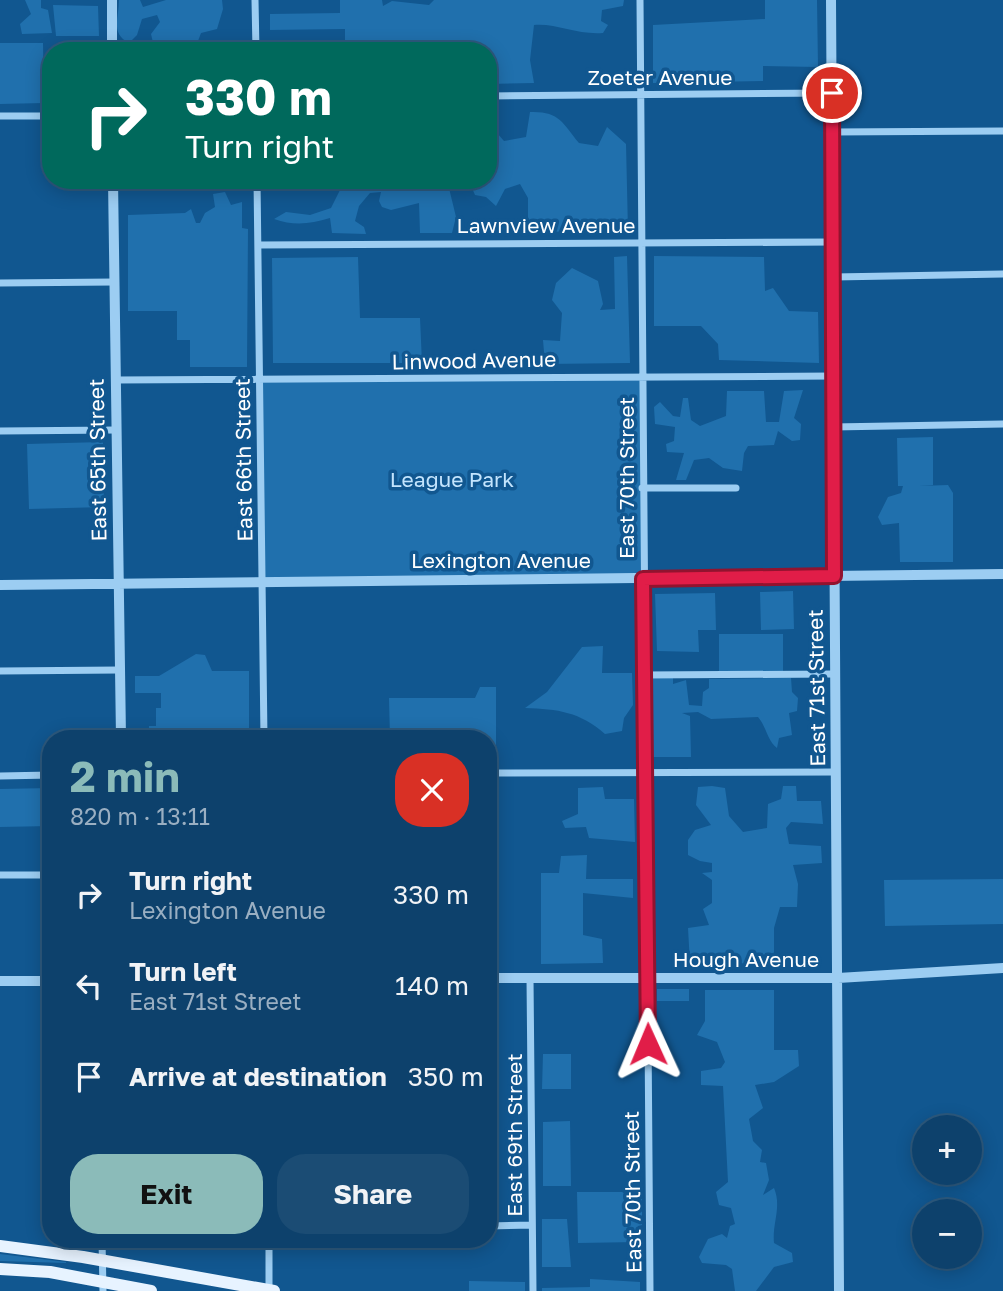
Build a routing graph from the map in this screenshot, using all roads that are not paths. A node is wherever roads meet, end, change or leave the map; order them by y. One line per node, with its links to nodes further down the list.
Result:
1 (112, 0): 5 (street)
2 (255, 0): 6 (street)
3 (640, 0): 8 (street, East 70th Street)
4 (831, 0): 7 (street, East 71st Street)
5 (112, 42)
6 (256, 42)
7 (832, 93): 8 (street, Zoeter Avenue); 13 (street, East 71st Street)
8 (639, 95): 9 (street, Zoeter Avenue); 16 (street, East 70th Street)
9 (497, 96)
10 (0, 116): 11 (street)
11 (42, 116)
12 (1003, 131): 13 (street)
13 (832, 132): 17 (street, East 71st Street)
14 (113, 189): 21 (street, East 65th Street)
15 (257, 189): 18 (street, East 66th Street)
16 (643, 242): 17 (street, Lawnview Avenue); 18 (street, Lawnview Avenue); 23 (street, East 70th Street)
17 (834, 242): 20 (street, East 71st Street)
18 (258, 244): 25 (street, East 66th Street)
19 (1003, 274): 20 (street)
20 (834, 276): 24 (street, East 71st Street)
21 (114, 282): 22 (street); 26 (street, East 65th Street)
22 (0, 283)
23 (643, 376): 24 (street, Linwood Avenue); 25 (street, Linwood Avenue); 31 (street, East 70th Street)
24 (833, 376): 28 (street, East 71st Street)
25 (260, 379): 26 (street, Linwood Avenue); 36 (street, East 66th Street)
26 (116, 380): 29 (street, East 65th Street)
27 (1003, 424): 28 (street)
28 (833, 427): 34 (street, East 71st Street)
29 (116, 430): 30 (street); 37 (street, East 65th Street)
30 (0, 431)
31 (642, 488): 32 (street); 35 (street, East 70th Street)
32 (736, 488)
33 (1003, 574): 34 (street, Lexington Avenue)
34 (834, 576): 35 (street, Lexington Avenue); 42 (street, East 71st Street)
35 (643, 579): 36 (street, Lexington Avenue); 41 (street, East 70th Street)
36 (262, 582): 37 (street, Lexington Avenue); 44 (street, East 66th Street)
37 (118, 583): 38 (street, Lexington Avenue); 39 (street, East 65th Street)
38 (0, 585)
39 (119, 670): 40 (street); 43 (street, East 65th Street)
40 (0, 671)
41 (644, 674): 42 (street); 45 (street, East 70th Street)
42 (835, 674): 46 (street, East 71st Street)
43 (121, 730)
44 (264, 730)
45 (644, 772): 46 (street); 47 (street); 55 (street, East 70th Street)
46 (836, 772): 56 (street, East 71st Street)
47 (497, 773)
48 (0, 775): 49 (street)
49 (42, 775)
50 (0, 875): 51 (street)
51 (42, 875)
52 (1003, 968): 56 (street, Hough Avenue)
53 (497, 978): 54 (street, Hough Avenue)
54 (530, 978): 55 (street, Hough Avenue); 59 (street, East 69th Street)
55 (647, 978): 56 (street, Hough Avenue); 70 (street, East 70th Street)
56 (838, 978): 71 (street, East 71st Street)
57 (0, 981): 58 (street)
58 (42, 981)
59 (532, 1225): 60 (street); 69 (street, East 69th Street)
60 (497, 1226)
61 (0, 1246): 64 (main road)
62 (102, 1248): 64 (street)
63 (269, 1248): 68 (street)
64 (103, 1261): 66 (street); 68 (main road)
65 (0, 1269): 66 (main road)
66 (103, 1287): 67 (main road)
67 (151, 1291)
68 (271, 1291)
69 (533, 1291)
70 (650, 1291)
71 (839, 1291)

